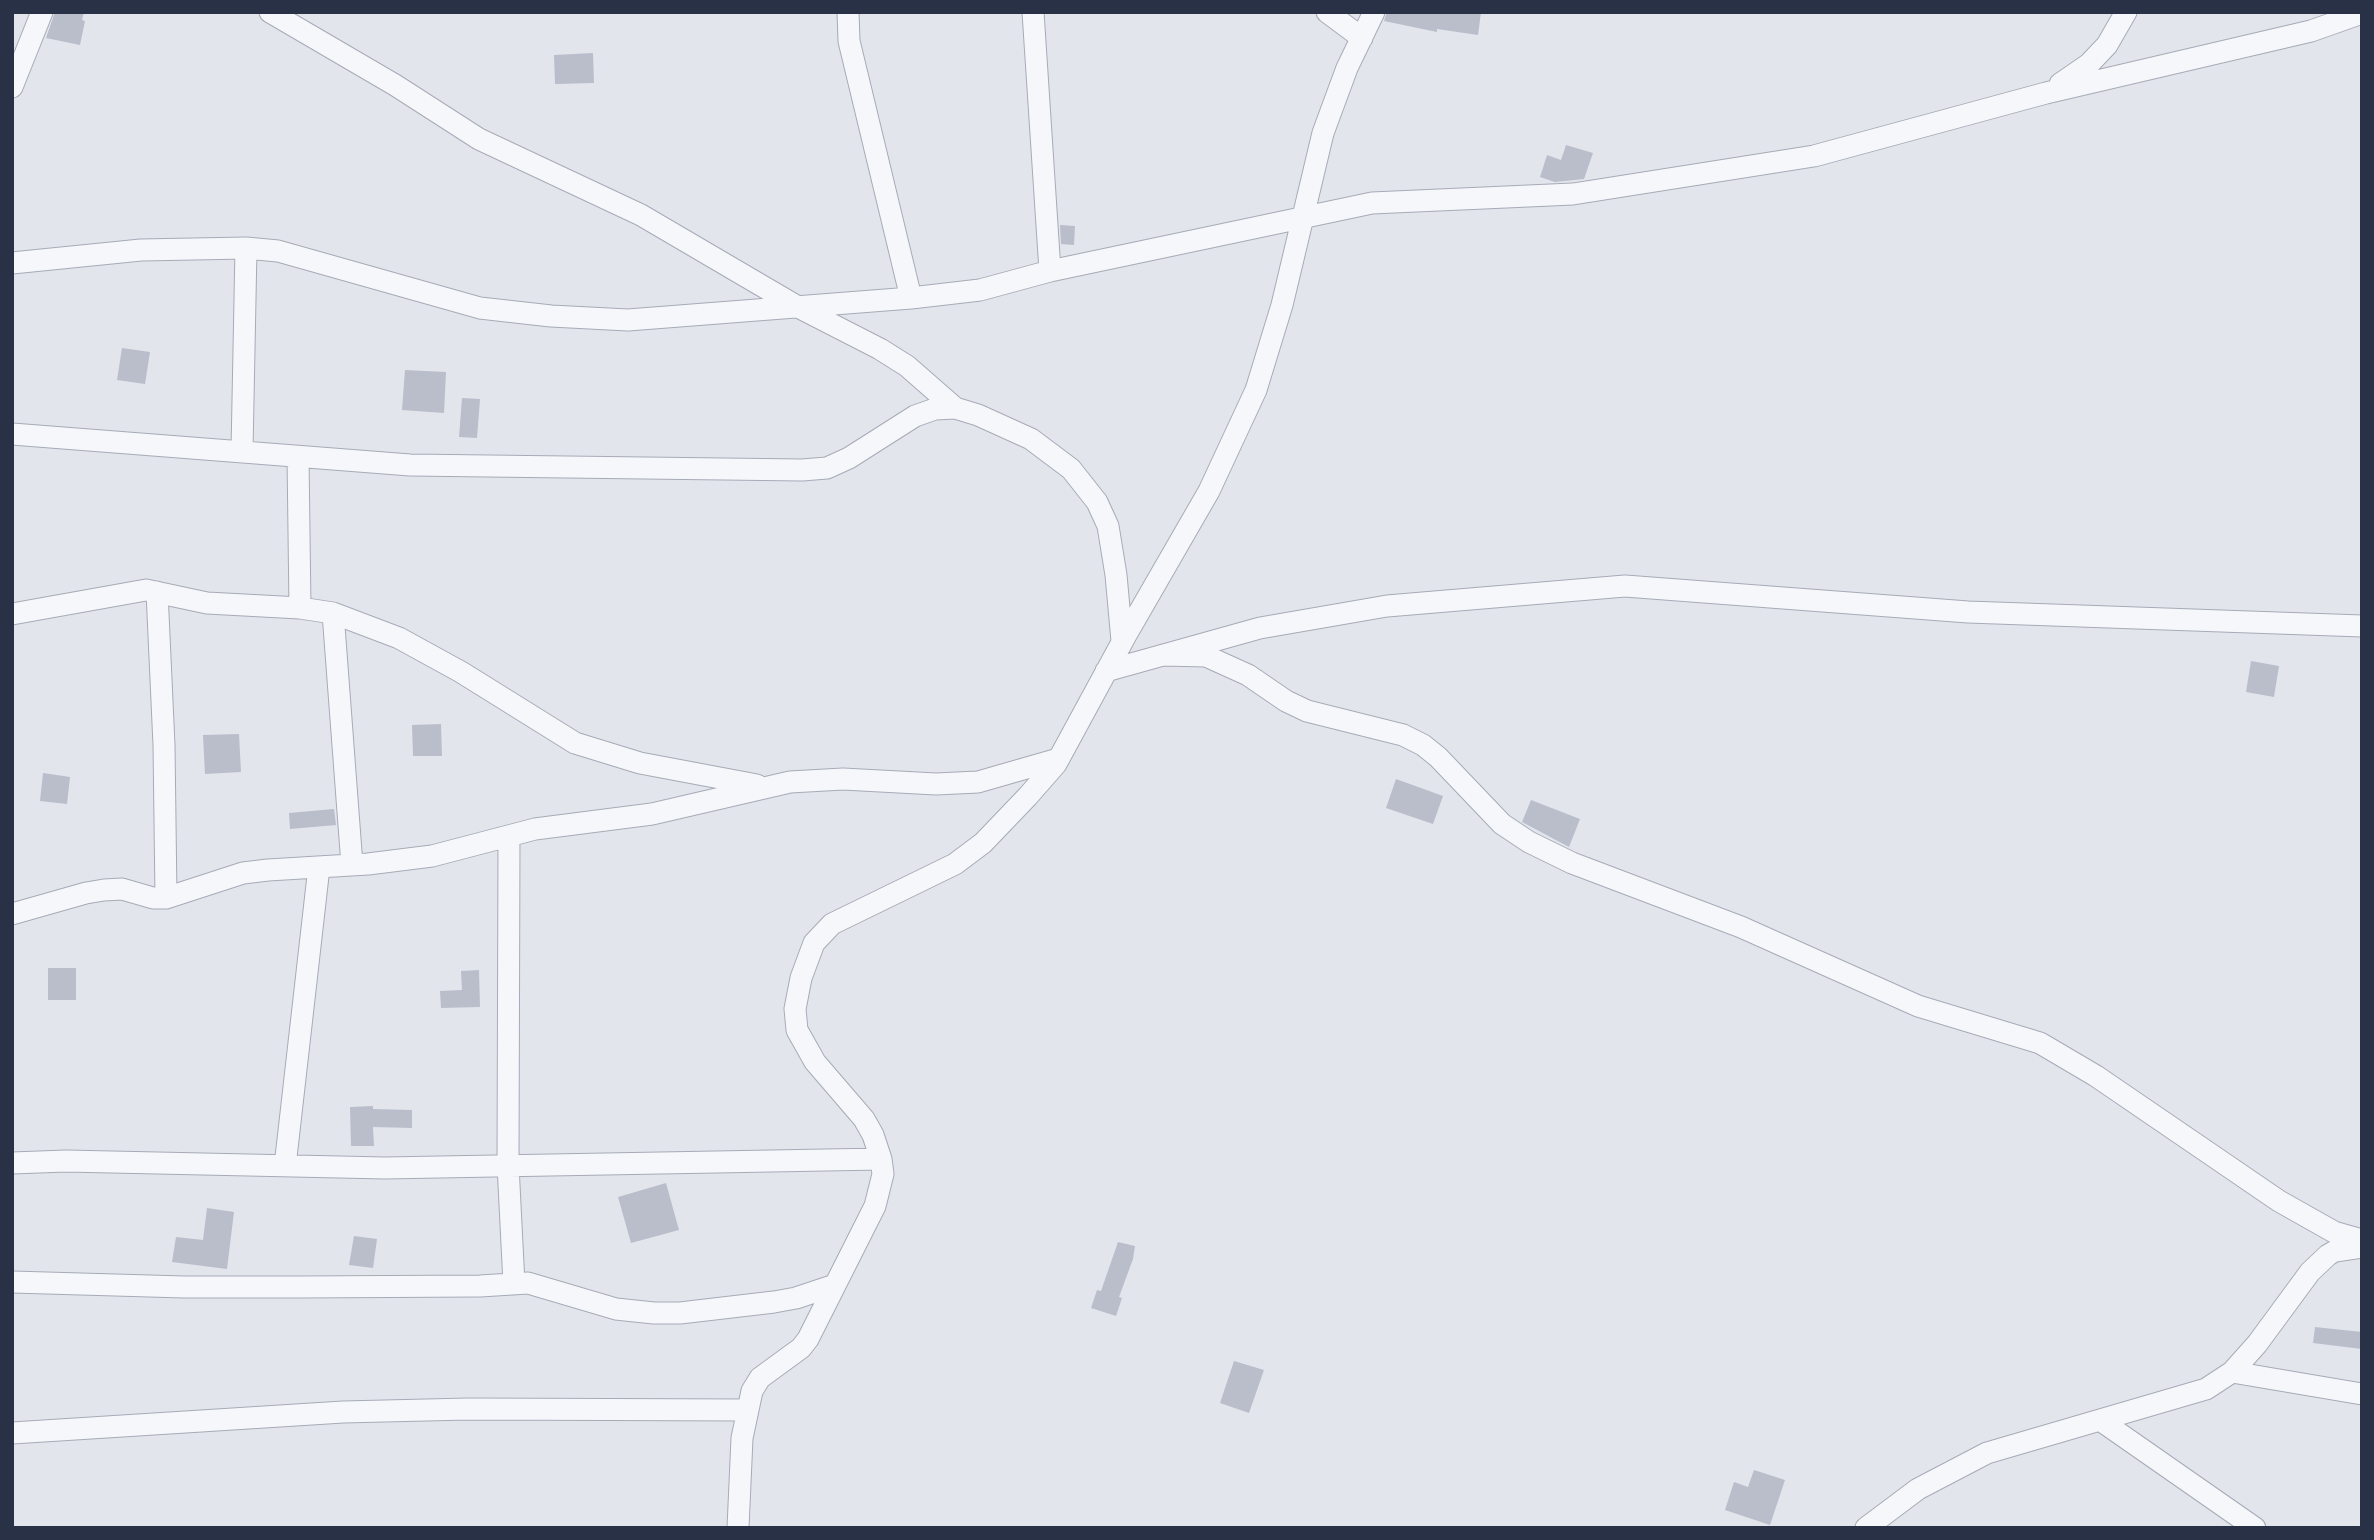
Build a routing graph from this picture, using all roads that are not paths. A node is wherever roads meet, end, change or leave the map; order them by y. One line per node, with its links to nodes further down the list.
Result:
1 (42, 12): 10 (street)
2 (270, 12): 17 (street)
3 (848, 12): 16 (street)
4 (1033, 12): 15 (street)
5 (1327, 12): 9 (street)
6 (1374, 12): 9 (street)
7 (2126, 12): 11 (street)
8 (2362, 13): 11 (street)
9 (1362, 38): 12 (street)
10 (12, 87)
11 (2046, 93): 12 (street)
12 (1302, 216): 15 (street); 27 (street)
13 (246, 248): 14 (street); 17 (street); 20 (street)
14 (12, 263)
15 (1050, 271): 16 (street)
16 (911, 298): 17 (street)
17 (798, 307): 18 (street)
18 (955, 408): 21 (street); 27 (street)
19 (12, 434): 20 (street)
20 (242, 451): 21 (street)
21 (298, 457): 23 (street)
22 (157, 592): 23 (street); 25 (street); 35 (street)
23 (300, 608): 24 (street)
24 (333, 613): 31 (street); 33 (street)
25 (12, 614)
26 (2362, 626): 28 (street)
27 (1122, 641): 29 (street)
28 (1163, 655): 29 (street); 41 (street)
29 (1106, 671): 30 (street)
30 (1058, 759): 31 (street); 37 (street)
31 (766, 787): 32 (street)
32 (509, 836): 33 (street); 40 (street)
33 (352, 865): 34 (street)
34 (318, 867): 35 (street); 39 (street)
35 (166, 898): 36 (street)
36 (12, 914)
37 (881, 1159): 40 (street); 45 (street)
38 (12, 1163): 39 (street)
39 (285, 1166): 40 (street)
40 (508, 1166): 44 (street)
41 (2362, 1240)
42 (2362, 1247): 46 (street)
43 (12, 1282): 44 (street)
44 (514, 1284): 45 (street)
45 (835, 1285): 48 (street)
46 (2232, 1373): 47 (street); 49 (street)
47 (2362, 1394)
48 (747, 1410): 50 (street); 51 (street)
49 (2100, 1420): 52 (street); 53 (street)
50 (12, 1433)
51 (738, 1528)
52 (1866, 1528)
53 (2255, 1528)

